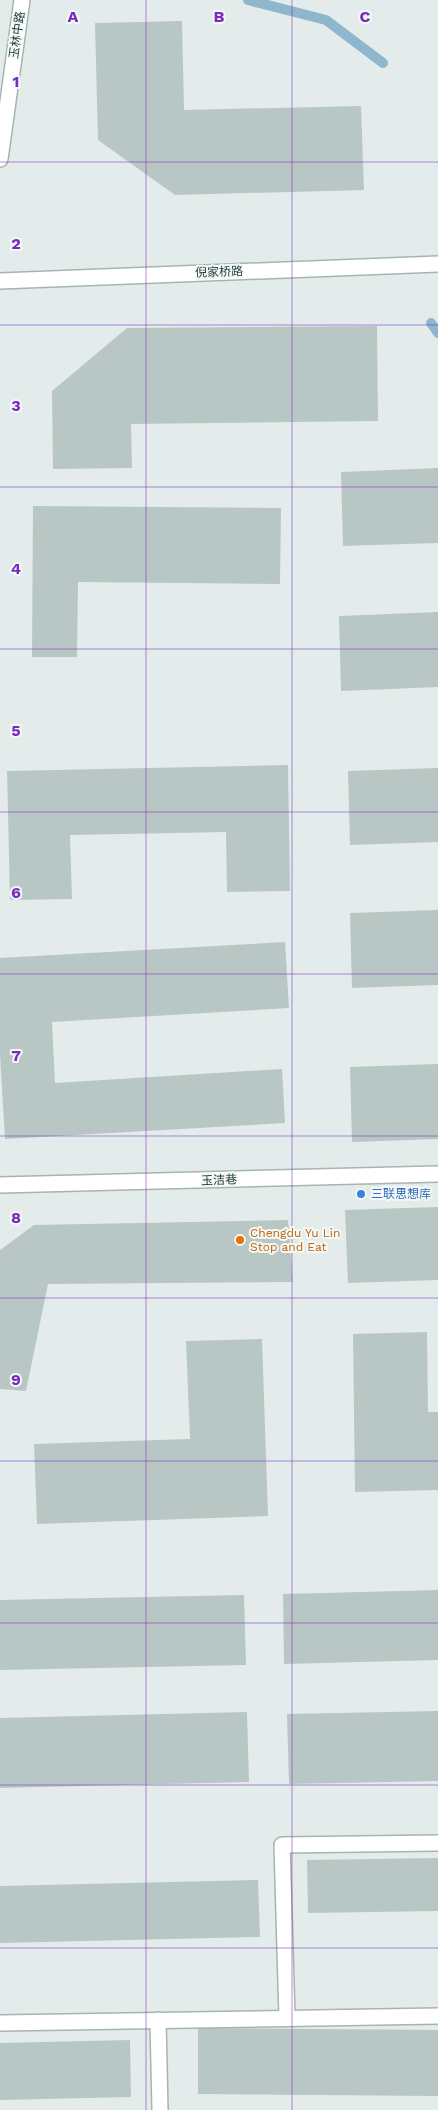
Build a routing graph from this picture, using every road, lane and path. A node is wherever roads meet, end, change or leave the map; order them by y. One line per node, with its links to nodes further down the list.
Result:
1 (22, 0): 2 (main road, 玉林中路)
2 (0, 159)
3 (438, 264): 4 (main road, 倪家桥路)
4 (0, 281)
5 (438, 1174): 6 (main road, 玉洁巷)
6 (0, 1185)
7 (438, 1843): 9 (main road)
8 (438, 2016): 9 (main road)
9 (287, 2018): 10 (main road)
10 (158, 2020): 11 (main road); 12 (main road)
11 (0, 2023)
12 (160, 2110)

